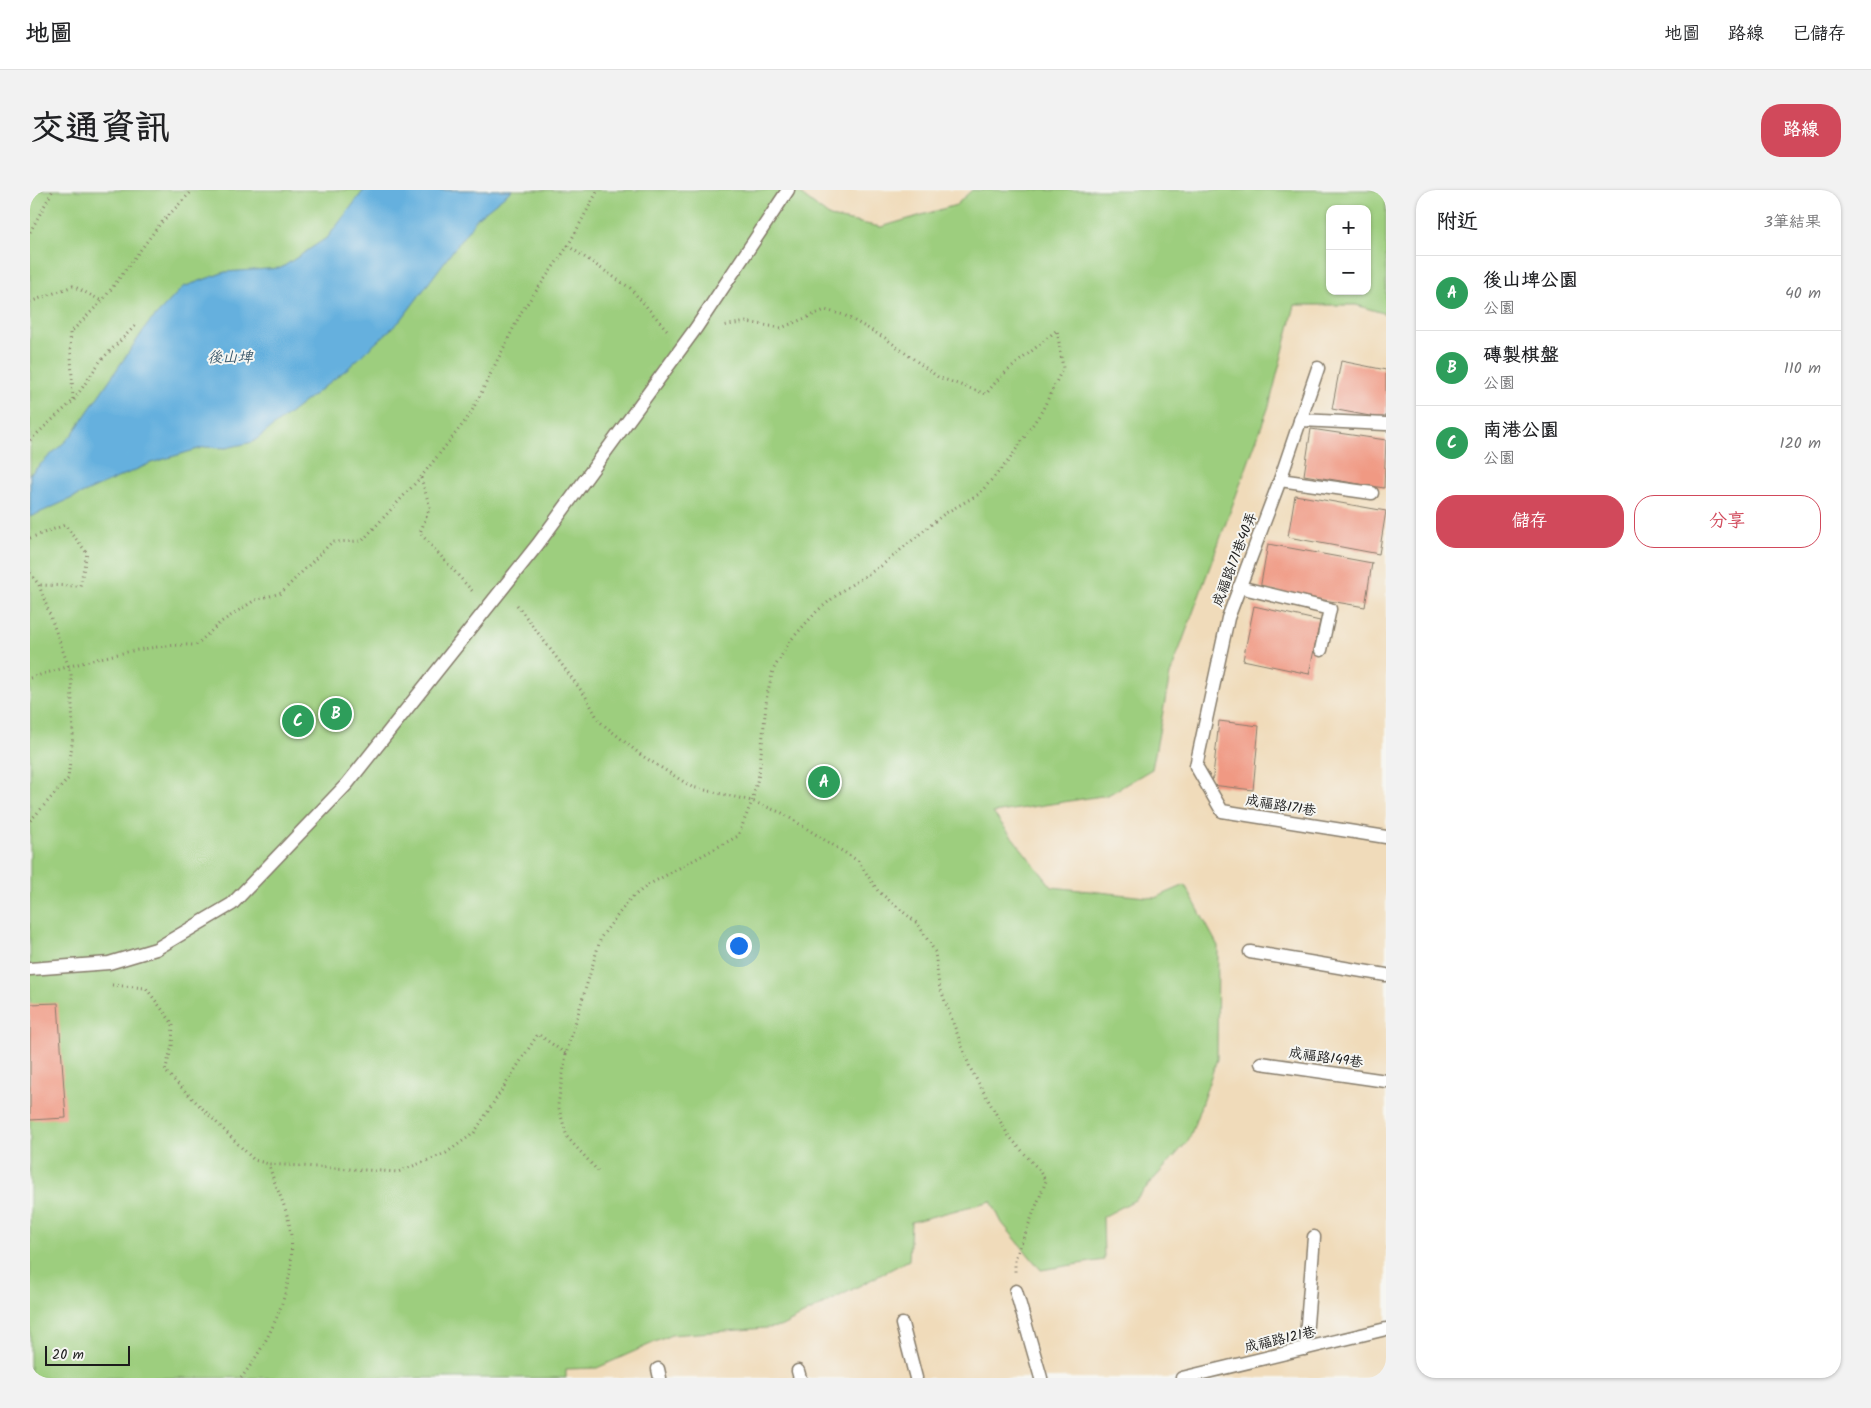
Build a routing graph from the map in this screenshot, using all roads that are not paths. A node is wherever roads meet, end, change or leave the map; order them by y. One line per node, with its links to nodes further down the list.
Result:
1 (788, 190): 12 (lane)
2 (1318, 368): 3 (lane, 成福路171巷40弄)
3 (1300, 420): 4 (lane); 5 (lane, 成福路171巷40弄)
4 (1386, 424)
5 (1280, 480): 6 (lane); 7 (lane, 成福路171巷40弄)
6 (1372, 494)
7 (1239, 587): 8 (lane); 9 (lane, 成福路171巷40弄)
8 (1321, 650)
9 (1196, 766): 10 (lane, 成福路171巷)
10 (1386, 837)
11 (1250, 952): 13 (lane)
12 (30, 968)
13 (1386, 975)
14 (1261, 1063): 15 (lane, 成福路149巷)
15 (1386, 1081)
16 (1314, 1237): 20 (lane)
17 (1016, 1291): 22 (lane)
18 (902, 1324): 21 (lane)
19 (1386, 1329): 20 (lane, 成福路121巷)
20 (1304, 1349): 23 (lane, 成福路121巷)
21 (916, 1378)
22 (1041, 1378)
23 (1182, 1378)

